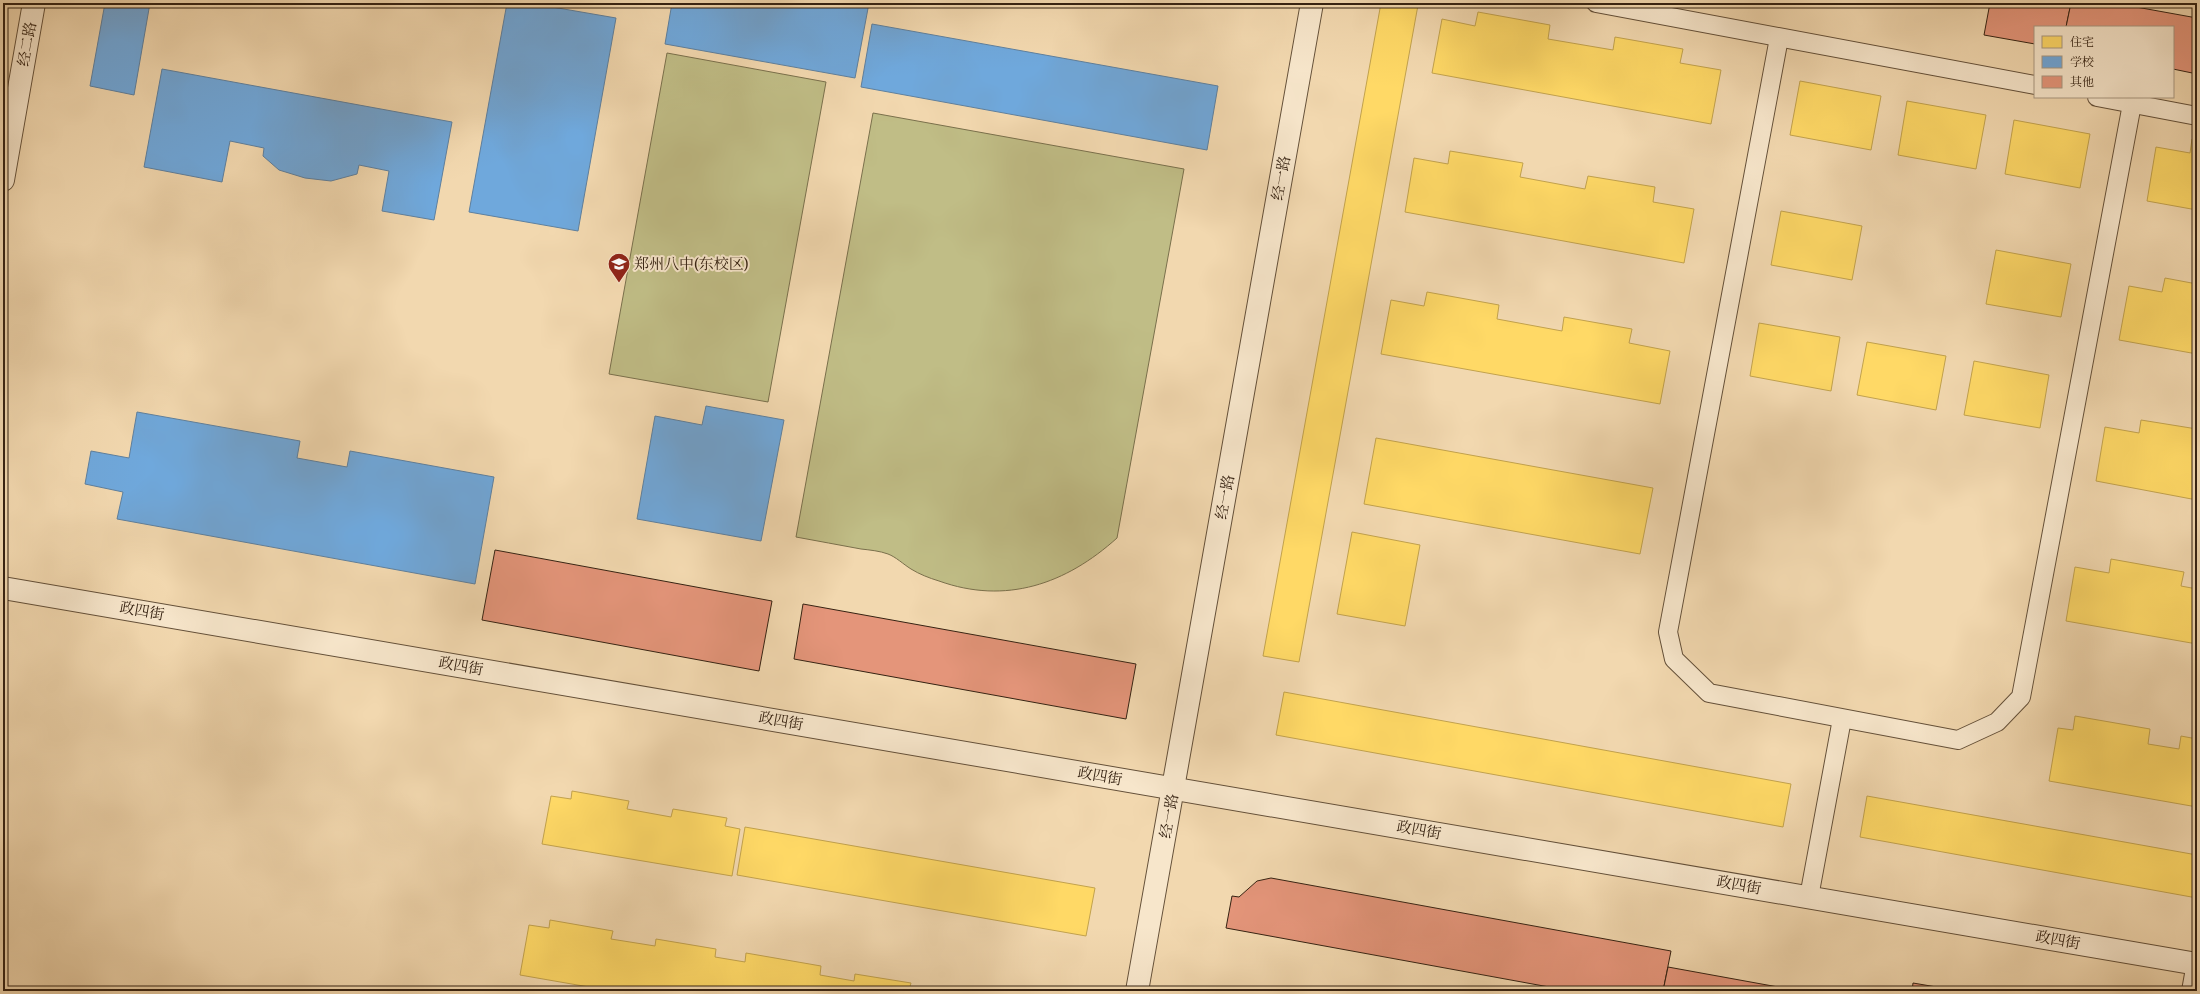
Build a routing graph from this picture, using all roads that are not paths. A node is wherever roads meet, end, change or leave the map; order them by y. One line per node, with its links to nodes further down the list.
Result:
1 (34, 3): 9 (street, 经二路)
2 (1312, 3): 12 (street, 经一路)
3 (1596, 3): 4 (lane)
4 (1779, 38): 5 (lane); 11 (lane)
5 (2034, 85)
6 (2102, 98): 7 (lane)
7 (2132, 104): 8 (lane); 11 (lane)
8 (2197, 116)
9 (3, 180)
10 (3, 588): 12 (street, 政四街)
11 (1842, 719): 13 (lane)
12 (1174, 788): 13 (street, 政四街); 15 (street, 经一路)
13 (1809, 897): 14 (street, 政四街)
14 (2196, 964): 16 (lane)
15 (1137, 991)
16 (2191, 991)

